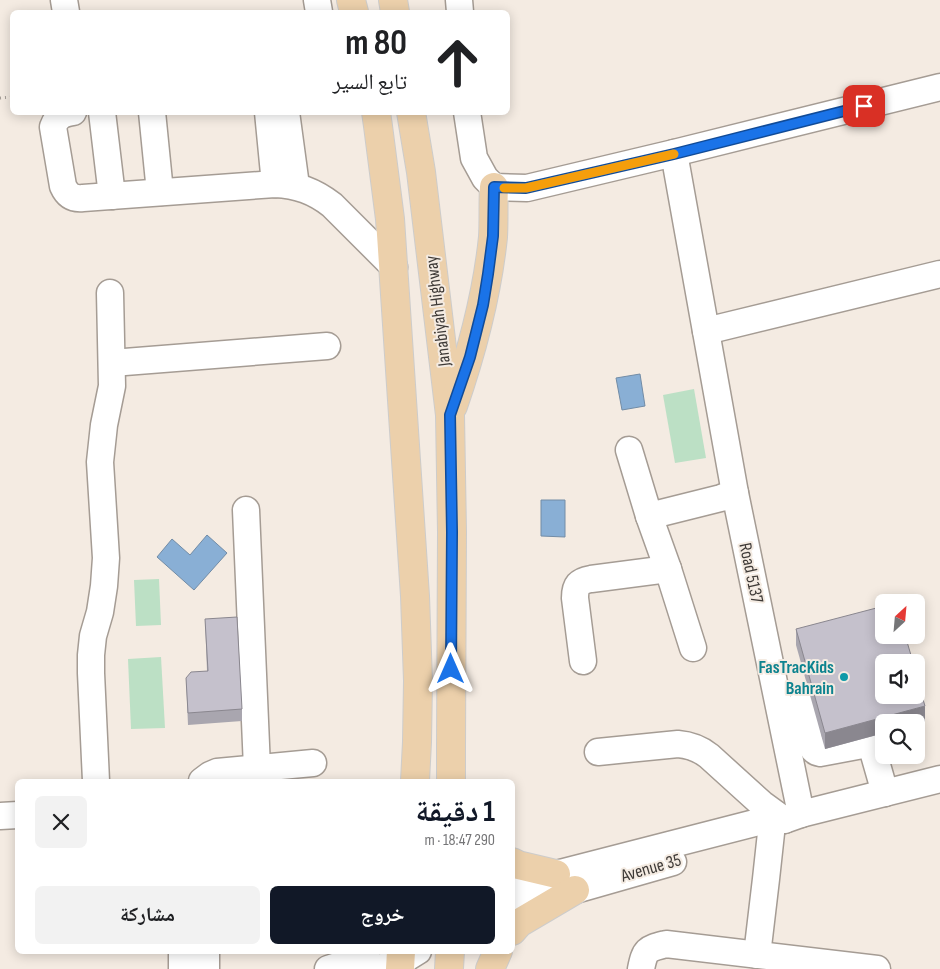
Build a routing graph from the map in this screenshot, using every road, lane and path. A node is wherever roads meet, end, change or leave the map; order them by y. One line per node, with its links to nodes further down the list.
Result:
1 (940, 87): 10 (street)
2 (62, 115): 14 (street)
3 (102, 115): 14 (street)
4 (152, 115): 13 (street)
5 (269, 115): 11 (street)
6 (286, 115): 11 (street)
7 (376, 115): 15 (main road)
8 (412, 115): 21 (main road, Janabiyah Highway)
9 (467, 115): 12 (street)
10 (674, 154): 12 (street); 18 (street, Road 5137)
11 (285, 185): 13 (street); 15 (street)
12 (494, 187): 21 (main road)
13 (160, 192): 14 (street)
14 (112, 196)
15 (394, 267): 39 (main road)
16 (940, 274): 18 (street)
17 (110, 293): 20 (street)
18 (706, 331): 23 (street, Road 5137)
19 (328, 346): 20 (street)
20 (112, 363): 37 (street)
21 (450, 415): 31 (main road, Janabiyah Highway)
22 (629, 450): 25 (street)
23 (735, 493): 25 (street); 45 (street, Road 5137)
24 (246, 510): 35 (street)
25 (649, 516): 26 (street)
26 (668, 569): 27 (street); 28 (street)
27 (693, 648)
28 (584, 661)
29 (801, 704): 30 (street)
30 (875, 743)
31 (450, 747): 40 (main road, Janabiyah Highway); 41 (main road)
32 (598, 752): 45 (street)
33 (313, 763): 35 (street)
34 (881, 764): 42 (street)
35 (257, 768): 38 (street)
36 (940, 778): 42 (street, Avenue 35)
37 (96, 779)
38 (206, 779)
39 (416, 779)
40 (452, 779)
41 (457, 779)
42 (885, 793): 45 (street, Avenue 35)
43 (15, 815): 44 (street)
44 (0, 816)
45 (785, 822): 48 (street, Avenue 35); 56 (street, Road 5137)
46 (515, 864): 48 (main road)
47 (515, 880): 48 (street, Avenue 35)
48 (566, 882): 49 (street, Avenue 35); 50 (main road)
49 (515, 903)
50 (515, 928)
51 (182, 954): 57 (street)
52 (206, 954): 58 (street)
53 (362, 954): 59 (street)
54 (450, 954): 60 (main road)
55 (497, 954): 61 (main road)
56 (757, 955): 62 (street); 63 (street)
57 (182, 969)
58 (206, 969)
59 (328, 969)
60 (449, 969)
61 (490, 969)
62 (641, 969)
63 (877, 969)

